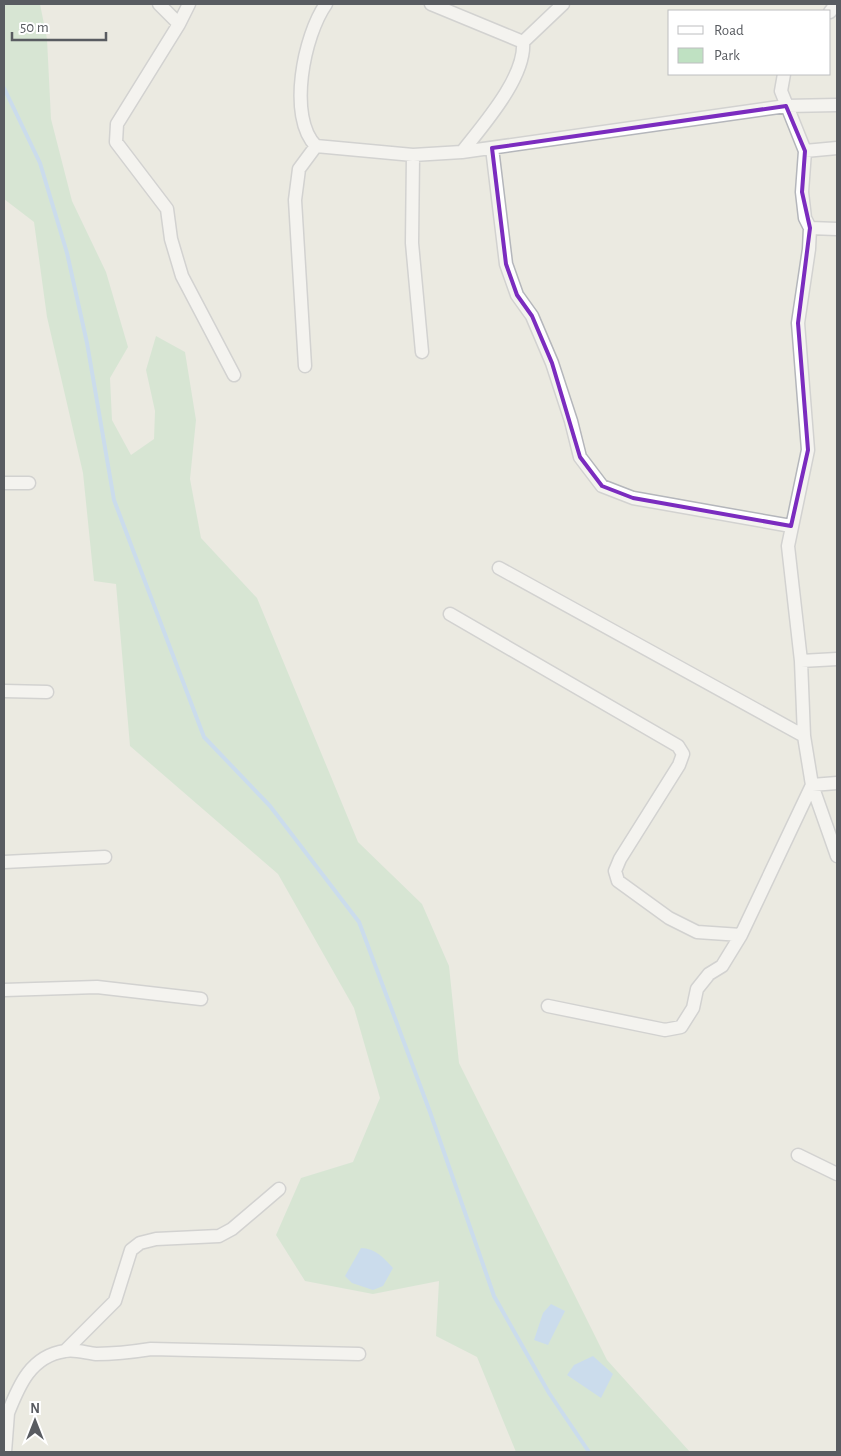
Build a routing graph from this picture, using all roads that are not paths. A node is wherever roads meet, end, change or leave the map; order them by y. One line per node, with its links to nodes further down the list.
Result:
1 (159, 4): 6 (street)
2 (188, 4): 6 (street)
3 (326, 4): 11 (street)
4 (431, 4): 7 (street)
5 (562, 4): 7 (street)
6 (178, 24): 21 (street)
7 (523, 42): 15 (street)
8 (784, 75): 10 (street)
9 (837, 105): 10 (street)
10 (786, 106): 12 (street); 14 (street)
11 (316, 146): 16 (street); 20 (street)
12 (492, 148): 15 (street); 24 (street)
13 (837, 148): 14 (street)
14 (805, 151): 17 (street)
15 (462, 152): 16 (street)
16 (413, 155): 19 (street)
17 (810, 228): 18 (street); 24 (street)
18 (837, 229)
19 (422, 352)
20 (305, 366)
21 (234, 375)
22 (4, 483): 23 (street)
23 (29, 483)
24 (791, 526): 28 (street)
25 (499, 568): 31 (street)
26 (450, 614): 37 (street)
27 (837, 659): 28 (street)
28 (801, 660): 31 (street)
29 (4, 691): 30 (street)
30 (47, 692)
31 (804, 736): 33 (street)
32 (837, 784): 33 (street)
33 (812, 785): 34 (street); 37 (street)
34 (837, 856)
35 (105, 857): 36 (street)
36 (4, 862)
37 (741, 935): 40 (street)
38 (4, 990): 39 (street)
39 (201, 999)
40 (548, 1006)
41 (798, 1155): 42 (street)
42 (837, 1174)
43 (279, 1190): 44 (street)
44 (66, 1350): 45 (street); 46 (street)
45 (359, 1354)
46 (6, 1413): 47 (street)
47 (5, 1452)

